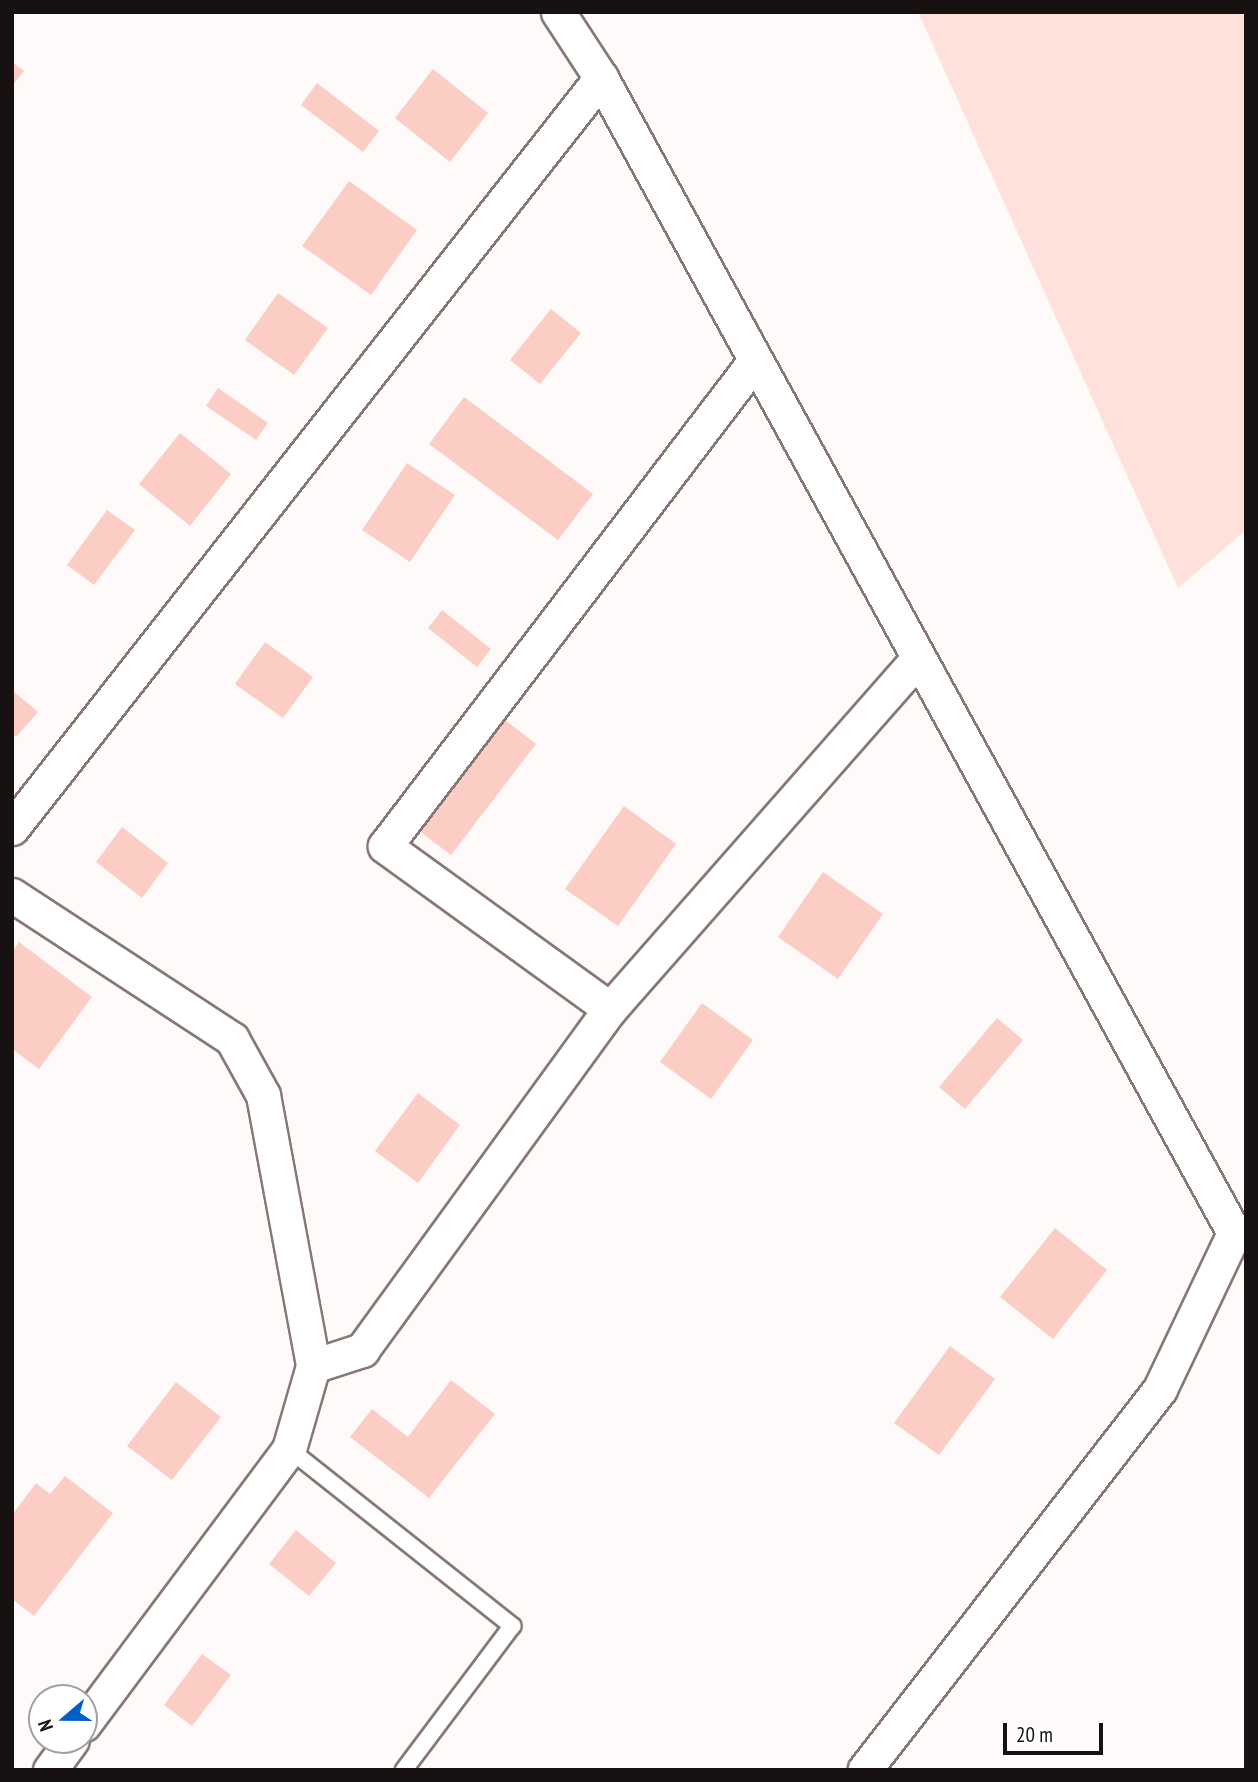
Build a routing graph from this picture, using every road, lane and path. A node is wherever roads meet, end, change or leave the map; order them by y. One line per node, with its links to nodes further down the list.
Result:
1 (558, 12): 2 (street)
2 (601, 78): 3 (street); 5 (street)
3 (754, 362): 4 (street); 7 (street)
4 (917, 660): 7 (street); 14 (street)
5 (12, 828)
6 (12, 895): 8 (street)
7 (610, 1009): 8 (street)
8 (313, 1366): 9 (street)
9 (289, 1448): 10 (street); 13 (lane)
10 (98, 1705)
11 (62, 1754): 12 (street)
12 (50, 1770)
13 (404, 1770)
14 (864, 1770)

